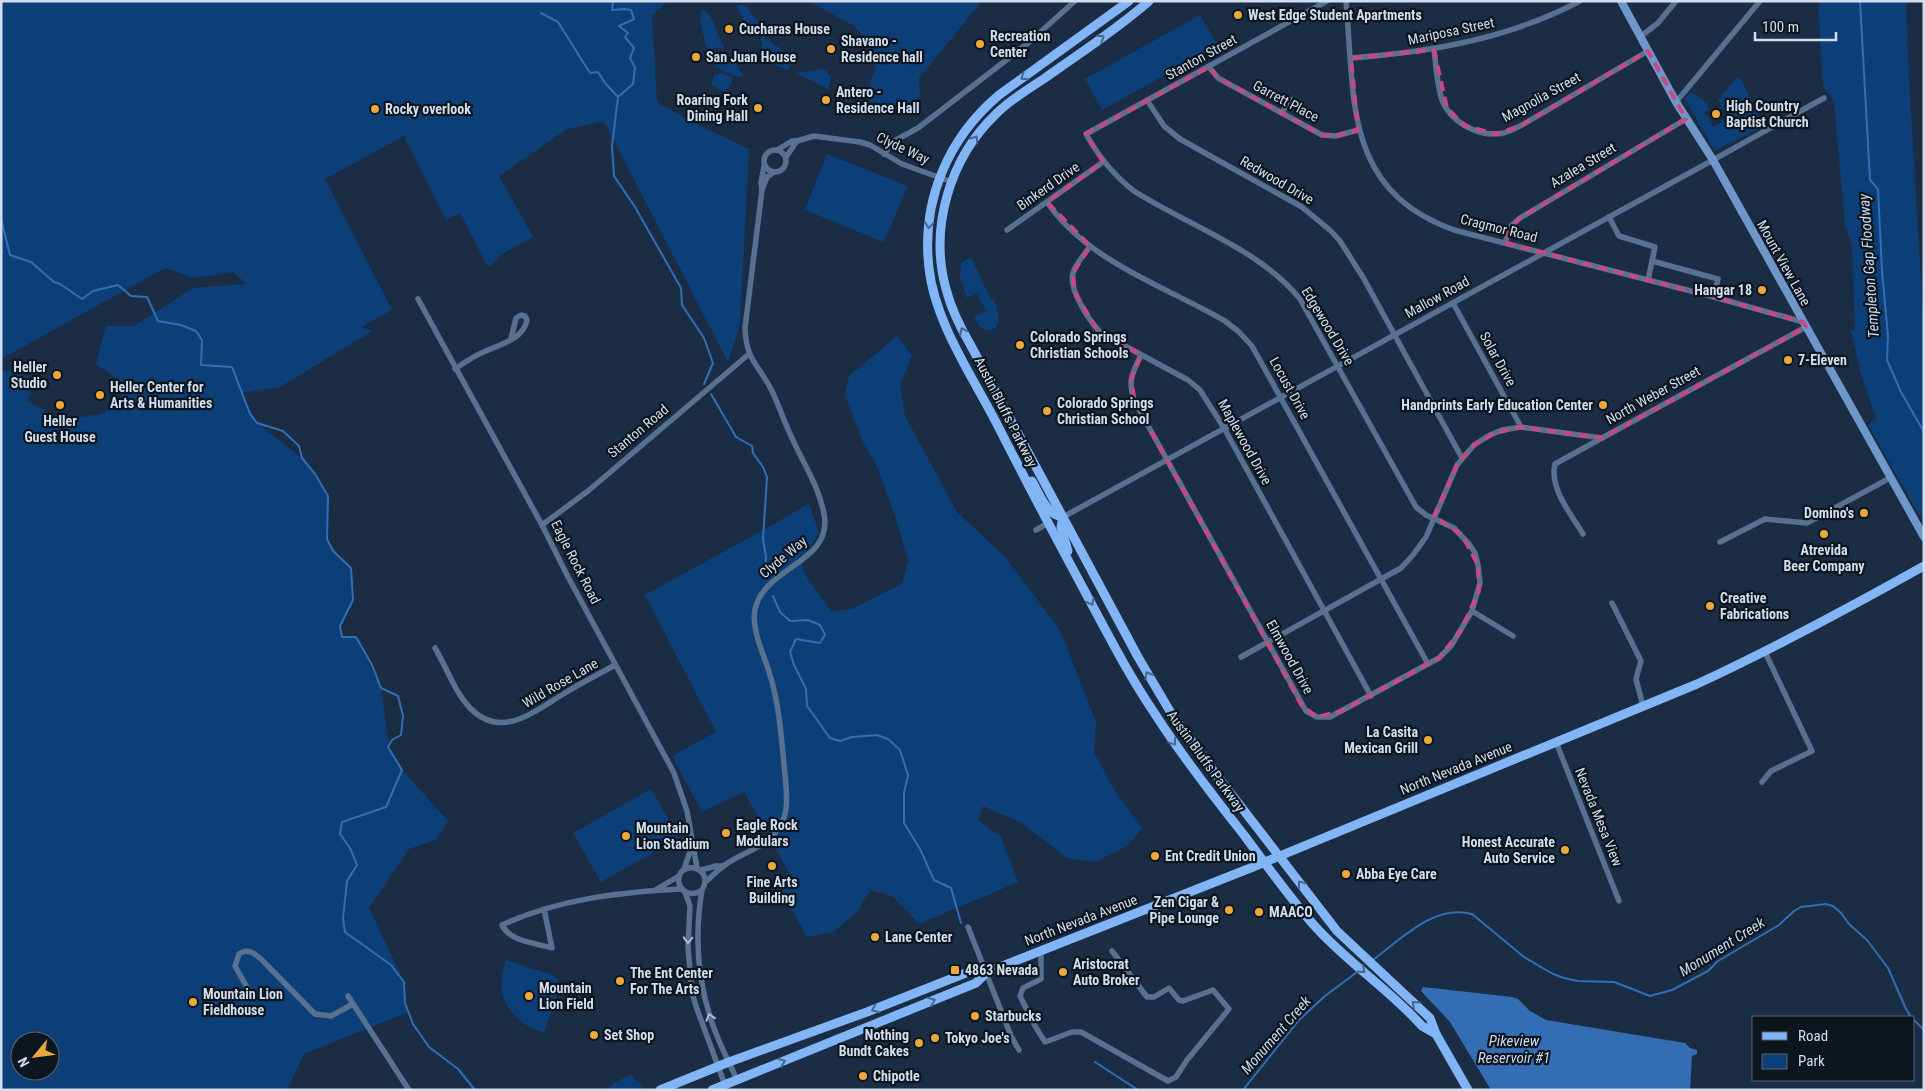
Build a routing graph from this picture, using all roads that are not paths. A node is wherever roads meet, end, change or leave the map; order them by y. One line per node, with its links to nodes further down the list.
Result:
1 (1075, 1): 25 (street)
2 (1130, 1): 31 (main road, Austin Bluffs Parkway, one-way to 31)
3 (1149, 1): 32 (main road, Austin Bluffs Parkway, one-way to 3)
4 (1327, 1): 14 (street, Stanton Street)
5 (1346, 1): 13 (street, Cragmor Road)
6 (1580, 1): 11 (street, Mariposa Street)
7 (1621, 1): 10 (street, Mount View Lane)
8 (1676, 1): 10 (street)
9 (1760, 1): 18 (street)
10 (1640, 36): 12 (street, Mount View Lane)
11 (1434, 50): 12 (street, Magnolia Street); 13 (street, Mariposa Street)
12 (1648, 51): 18 (street, Mount View Lane)
13 (1351, 58): 21 (street, Cragmor Road)
14 (1209, 67): 17 (street, Stanton Street); 19 (street, Garrett Place)
15 (1824, 98): 27 (street, Mallow Road)
16 (1290, 99): 19 (street)
17 (1147, 100): 22 (street, Stanton Street); 46 (street, Redwood Drive)
18 (1676, 102): 20 (street, Mount View Lane)
19 (1282, 113): 21 (street, Garrett Place)
20 (1686, 119): 27 (street, Mount View Lane); 37 (street, Azalea Street)
21 (1358, 130): 37 (street, Cragmor Road)
22 (1086, 134): 28 (street, Edgewood Drive)
23 (797, 141): 24 (street, Clyde Way); 25 (street, Clyde Way); 26 (street, Clyde Way)
24 (777, 150): 26 (street); 29 (street, Clyde Way)
25 (884, 154): 31 (street, Clyde Way)
26 (786, 158): 30 (street, Clyde Way)
27 (1713, 160): 35 (street, Mallow Road); 45 (street, Mount View Lane)
28 (1104, 162): 34 (street, Binkerd Drive); 50 (street, Edgewood Drive)
29 (764, 166): 30 (street); 33 (street, Clyde Way)
30 (774, 172): 33 (street, Clyde Way)
31 (939, 178): 32 (street); 56 (main road, Austin Bluffs Parkway, one-way to 56)
32 (952, 182): 60 (main road, Austin Bluffs Parkway, one-way to 32)
33 (762, 190): 48 (street, Clyde Way)
34 (1047, 202): 36 (street, Binkerd Drive); 38 (street, Locust Drive)
35 (1609, 217): 39 (street, Mallow Road); 40 (street)
36 (1007, 230)
37 (1505, 243): 39 (street, Cragmor Road)
38 (1090, 246): 49 (street, Maplewood Drive); 52 (street, Locust Drive)
39 (1543, 252): 41 (street, Cragmor Road); 44 (street, Mallow Road)
40 (1652, 261): 41 (street); 42 (street)
41 (1648, 280): 42 (street, Cragmor Road)
42 (1714, 297): 45 (street, Cragmor Road)
43 (418, 299): 51 (street, Eagle Rock Road)
44 (1453, 303): 46 (street, Mallow Road); 53 (street, Solar Drive)
45 (1804, 325): 55 (street, North Weber Street); 59 (street, Mount View Lane)
46 (1395, 334): 50 (street, Mallow Road); 57 (street, Redwood Drive)
47 (511, 339): 51 (street)
48 (748, 354): 63 (street, Stanton Road); 88 (street, Clyde Way)
49 (1141, 355): 54 (street, Maplewood Drive); 58 (street, Elmwood Drive)
50 (1338, 366): 52 (street, Mallow Road); 61 (street, Edgewood Drive)
51 (455, 369): 63 (street, Eagle Rock Road)
52 (1281, 397): 54 (street, Mallow Road); 70 (street, Locust Drive)
53 (1521, 427): 55 (street, North Weber Street); 57 (street, North Weber Street)
54 (1224, 428): 58 (street, Mallow Road); 72 (street, Maplewood Drive)
55 (1602, 438): 65 (street)
56 (1011, 452): 60 (main road); 62 (main road, Austin Bluffs Parkway)
57 (1462, 458): 61 (street, North Weber Street)
58 (1167, 460): 60 (street, Mallow Road); 75 (street, Elmwood Drive)
59 (1890, 478): 66 (street, Mount View Lane); 67 (street)
60 (1063, 517): 69 (main road); 86 (main road, Austin Bluffs Parkway, one-way to 60)
61 (1434, 518): 70 (street, North Weber Street); 73 (street, Elmwood Drive)
62 (1048, 523): 64 (street); 69 (main road, Austin Bluffs Parkway)
63 (542, 525): 80 (street, Eagle Rock Road)
64 (1036, 530)
65 (1583, 534)
66 (1924, 538)
67 (1720, 542)
68 (1924, 566): 77 (main road, North Nevada Avenue)
69 (1076, 576): 87 (main road, Austin Bluffs Parkway, one-way to 87)
70 (1381, 580): 72 (street, North Weber Street); 79 (street, Locust Drive)
71 (1612, 603): 82 (street)
72 (1325, 611): 75 (street, North Weber Street); 81 (street, Maplewood Drive)
73 (1472, 611): 74 (street); 79 (street, Elmwood Drive)
74 (1513, 636)
75 (1267, 642): 78 (street, North Weber Street); 81 (street, Elmwood Drive)
76 (435, 648): 80 (street, Wild Rose Lane)
77 (1765, 652): 82 (main road, North Nevada Avenue); 84 (street)
78 (1241, 657)
79 (1428, 664): 81 (street, Elmwood Drive)
80 (616, 665): 85 (street, Eagle Rock Road)
81 (1371, 696)
82 (1643, 706): 83 (main road, North Nevada Avenue)
83 (1556, 742): 86 (main road, North Nevada Avenue); 96 (street, Nevada Mesa View)
84 (1762, 782)
85 (692, 844): 89 (street, Eagle Rock Road); 90 (street, Eagle Rock Road)
86 (1279, 856): 87 (main road, North Nevada Avenue); 105 (main road, Austin Bluffs Parkway, one-way to 86)
87 (1264, 862): 99 (main road, North Nevada Avenue); 105 (main road, Austin Bluffs Parkway, one-way to 105)
88 (723, 866): 90 (street); 92 (street)
89 (684, 869): 90 (street); 91 (street, Eagle Rock Road)
90 (699, 869): 92 (street, Eagle Rock Road)
91 (679, 876): 93 (street); 95 (street)
92 (705, 882): 94 (street)
93 (657, 889): 95 (street); 97 (street)
94 (702, 890): 95 (street); 107 (street, one-way to 94)
95 (683, 891): 108 (street, one-way to 108)
96 (1619, 901)
97 (544, 909): 97 (street)
98 (968, 926): 101 (street)
99 (1041, 950): 100 (street); 101 (main road, North Nevada Avenue)
100 (1112, 951)
101 (987, 972): 106 (street); 107 (main road, North Nevada Avenue, one-way to 107); 109 (main road, North Nevada Avenue, one-way to 101)
102 (248, 989): 104 (street)
103 (348, 996): 104 (street)
104 (353, 1004): 111 (street)
105 (1436, 1034): 114 (main road, Austin Bluffs Parkway)
106 (1019, 1050)
107 (729, 1062): 108 (main road, North Nevada Avenue); 109 (street)
108 (719, 1066): 110 (street); 112 (main road, North Nevada Avenue)
109 (737, 1080): 110 (main road, North Nevada Avenue)
110 (725, 1084): 113 (main road, North Nevada Avenue)
111 (409, 1090)
112 (660, 1090)
113 (712, 1090)
114 (1468, 1090)

